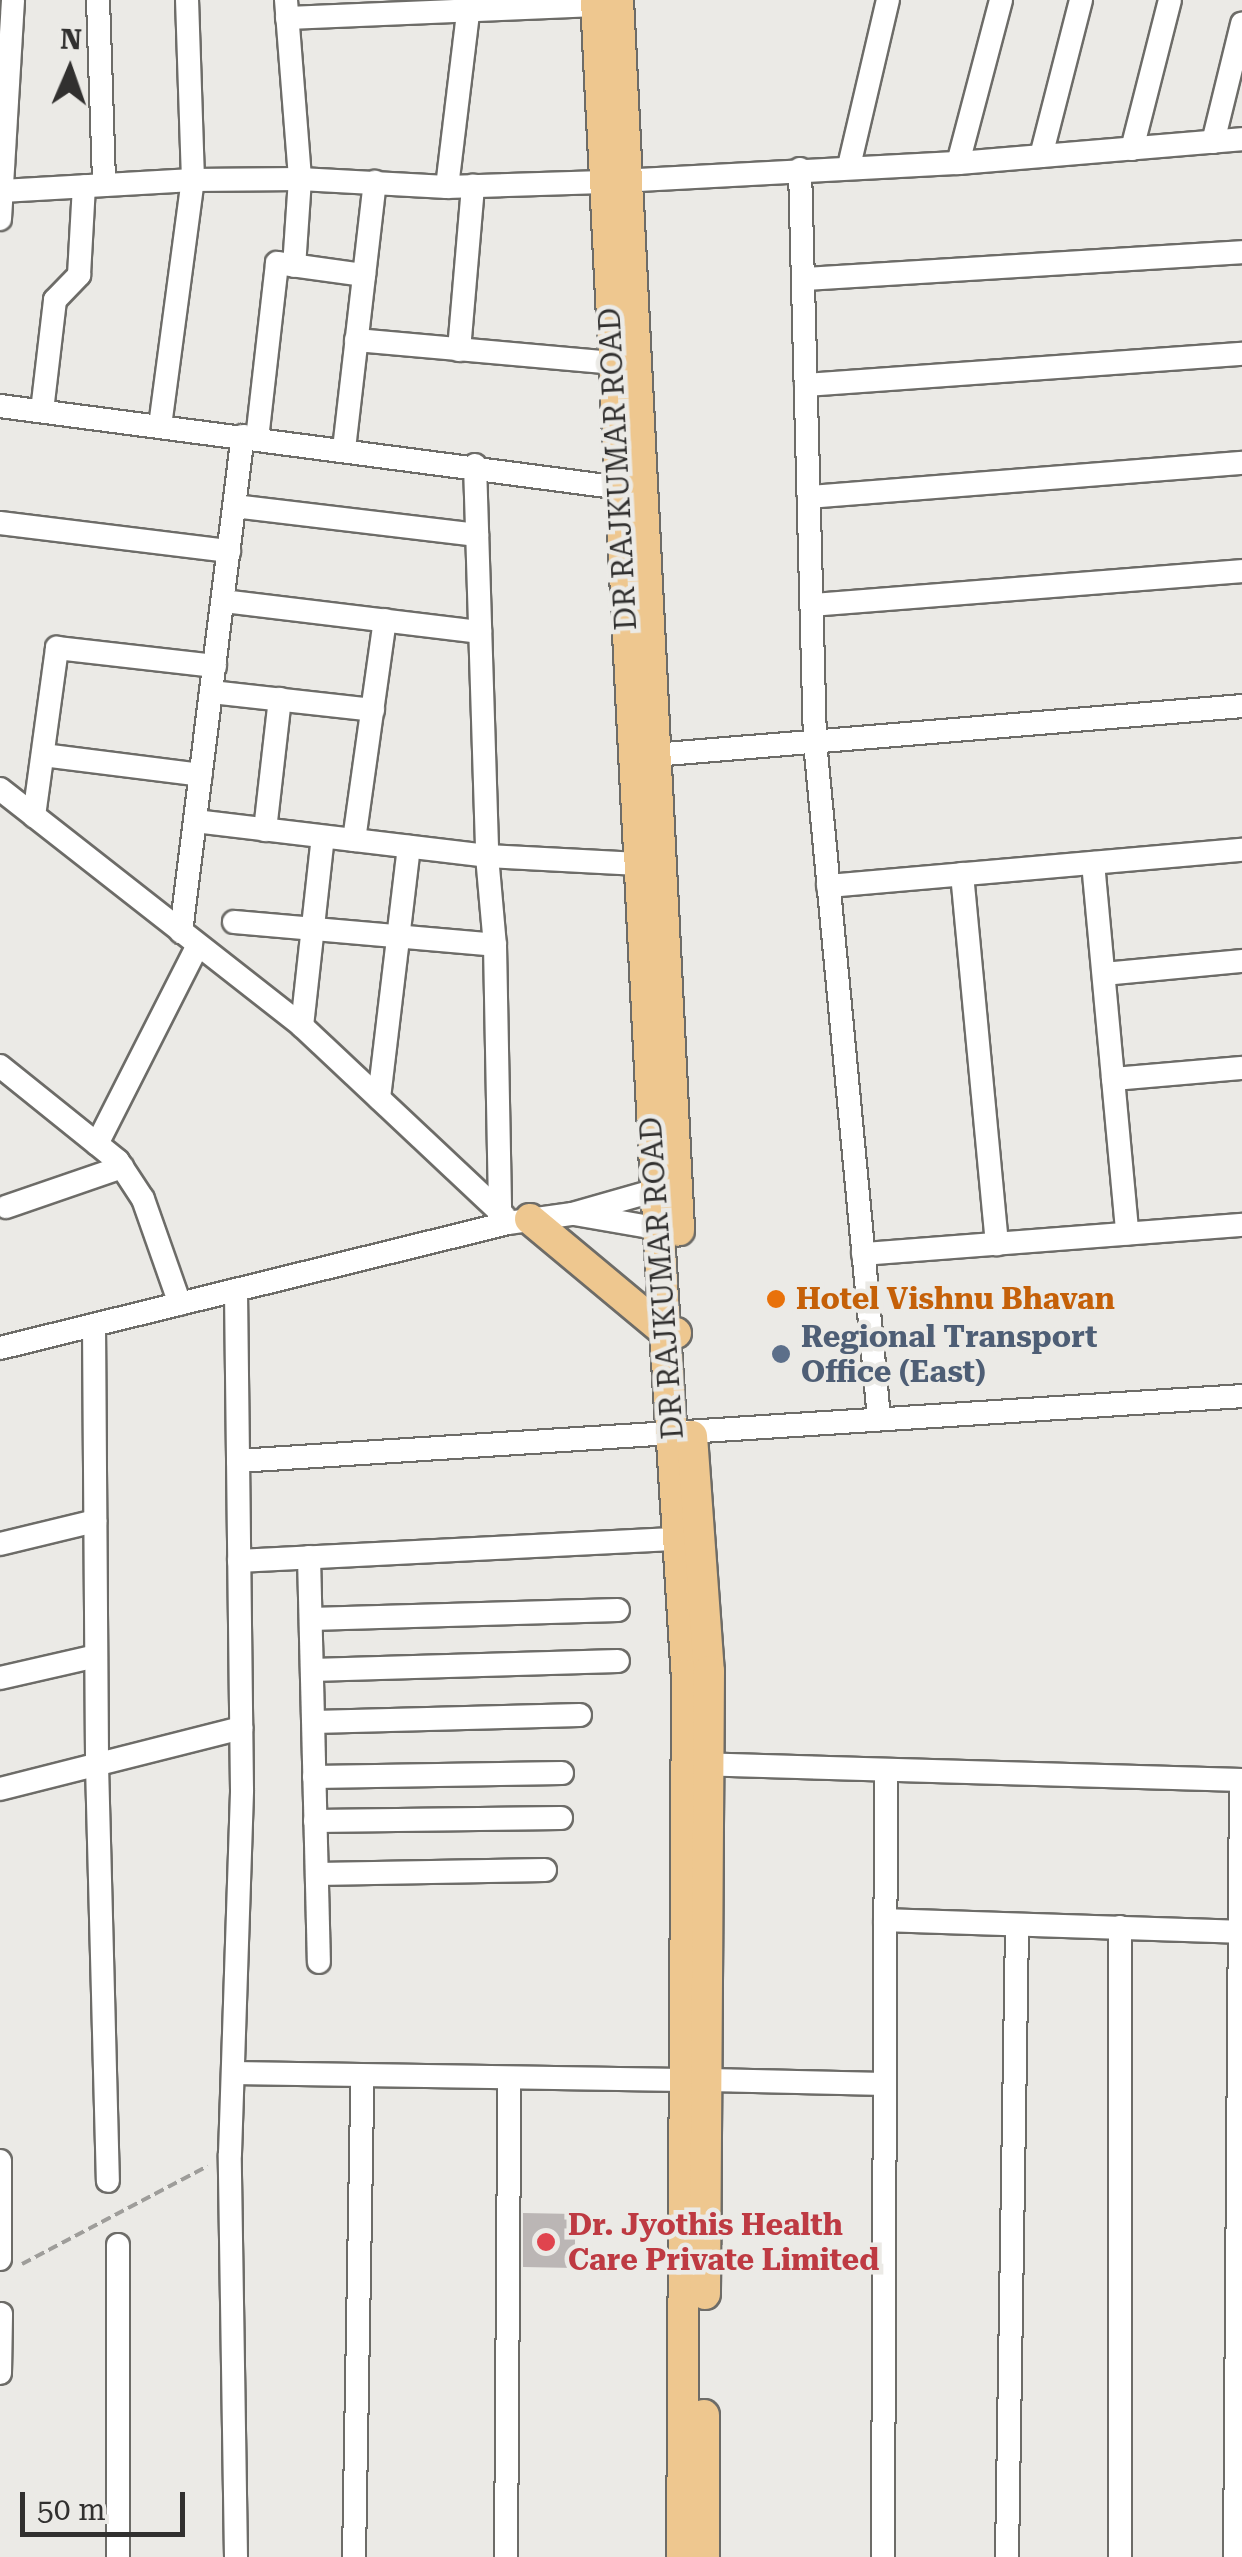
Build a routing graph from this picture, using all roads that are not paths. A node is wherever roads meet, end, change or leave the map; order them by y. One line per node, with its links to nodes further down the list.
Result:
1 (13, 0): 26 (street)
2 (98, 0): 23 (street)
3 (187, 0): 20 (street)
4 (888, 0): 17 (street)
5 (1000, 0): 16 (street)
6 (1081, 0): 15 (street)
7 (1170, 0): 14 (street)
8 (604, 2): 10 (street); 21 (main road, DR RAJKUMAR ROAD)
9 (287, 9): 10 (street); 19 (street)
10 (468, 14): 25 (street)
11 (1242, 24): 13 (street)
12 (1242, 139): 13 (street)
13 (1214, 142): 14 (street)
14 (1132, 149): 15 (street)
15 (1041, 156): 16 (street)
16 (958, 163): 17 (street)
17 (848, 166): 18 (street)
18 (800, 169): 21 (street); 31 (street)
19 (300, 179): 20 (street); 22 (street); 29 (street)
20 (193, 180): 23 (street); 39 (street)
21 (615, 181): 24 (street); 35 (main road, DR RAJKUMAR ROAD); 44 (main road, DR RAJKUMAR ROAD)
22 (374, 182): 25 (street); 30 (street)
23 (94, 186): 26 (street); 38 (street)
24 (473, 186): 25 (street); 33 (street)
25 (447, 187)
26 (2, 191): 27 (street)
27 (0, 219)
28 (1242, 252): 31 (street)
29 (294, 266): 30 (street); 40 (street)
30 (364, 275): 32 (street)
31 (804, 278): 36 (street)
32 (356, 340): 33 (street); 41 (street)
33 (458, 350): 35 (street)
34 (1242, 354): 36 (street)
35 (613, 363): 44 (main road, DR RAJKUMAR ROAD)
36 (806, 385): 45 (street)
37 (0, 406): 38 (street)
38 (42, 411): 39 (street)
39 (160, 426): 40 (street)
40 (250, 437): 41 (street); 46 (street)
41 (344, 449): 43 (street)
42 (1242, 463): 45 (street)
43 (474, 465): 44 (street); 48 (street)
44 (630, 489): 62 (main road, DR RAJKUMAR ROAD)
45 (809, 497): 52 (street)
46 (234, 506): 48 (street); 49 (street)
47 (0, 522): 49 (street)
48 (477, 535): 54 (street)
49 (228, 551): 51 (street)
50 (1242, 571): 52 (street)
51 (222, 600): 53 (street); 55 (street)
52 (812, 605): 60 (street)
53 (385, 620): 54 (street); 59 (street)
54 (480, 632): 72 (street)
55 (214, 666): 56 (street); 61 (street)
56 (211, 692): 57 (street); 63 (street)
57 (280, 700): 59 (street); 67 (street)
58 (1242, 706): 60 (street)
59 (372, 710): 69 (street)
60 (814, 742): 62 (street); 76 (street)
61 (43, 755): 63 (street); 65 (street)
62 (644, 756): 74 (main road, DR RAJKUMAR ROAD); 91 (main road, DR RAJKUMAR ROAD)
63 (201, 776): 66 (street)
64 (0, 789): 65 (street)
65 (34, 816): 79 (street)
66 (195, 821): 67 (street); 79 (street)
67 (265, 830): 68 (street)
68 (323, 837): 69 (street); 78 (street)
69 (354, 840): 70 (street)
70 (409, 847): 72 (street); 80 (street)
71 (1242, 850): 73 (street)
72 (486, 856): 74 (street); 81 (street)
73 (1093, 863): 75 (street); 83 (street)
74 (639, 864): 91 (main road, DR RAJKUMAR ROAD)
75 (962, 874): 76 (street); 98 (street)
76 (828, 886): 99 (street)
77 (234, 922): 78 (street)
78 (314, 932): 80 (street); 84 (street)
79 (190, 939): 84 (street); 89 (street)
80 (399, 940): 81 (street); 88 (street)
81 (495, 945): 94 (street)
82 (1242, 961): 83 (street)
83 (1104, 974): 87 (street)
84 (302, 1026): 88 (street)
85 (0, 1066): 89 (street)
86 (1242, 1068): 87 (street)
87 (1113, 1079): 97 (street)
88 (379, 1098): 94 (street)
89 (97, 1144): 90 (street)
90 (122, 1167): 92 (street); 101 (street)
91 (666, 1186): 93 (street); 96 (main road, DR RAJKUMAR ROAD)
92 (6, 1207)
93 (572, 1214): 94 (street); 96 (street)
94 (513, 1217): 100 (street); 103 (main road)
95 (1242, 1225): 97 (street)
96 (669, 1230): 103 (main road, DR RAJKUMAR ROAD)
97 (1128, 1234): 98 (street)
98 (997, 1244): 99 (street)
99 (863, 1254): 106 (street)
100 (236, 1290): 101 (street); 108 (street)
101 (180, 1304): 102 (street)
102 (94, 1325): 104 (street); 109 (street)
103 (676, 1333): 107 (main road, DR RAJKUMAR ROAD)
104 (0, 1348)
105 (1242, 1396): 106 (street)
106 (879, 1418): 107 (street)
107 (682, 1432): 108 (street); 110 (main road, DR RAJKUMAR ROAD); 123 (main road, DR RAJKUMAR ROAD)
108 (238, 1461): 113 (street)
109 (95, 1521): 111 (street); 116 (street)
110 (676, 1539): 112 (street); 123 (main road, DR RAJKUMAR ROAD)
111 (0, 1544)
112 (309, 1556): 113 (street); 115 (street)
113 (239, 1561): 122 (street)
114 (618, 1610): 115 (street)
115 (311, 1620): 118 (street)
116 (96, 1656): 119 (street); 124 (street)
117 (618, 1661): 118 (street)
118 (312, 1670): 121 (street)
119 (0, 1678)
120 (580, 1715): 121 (street)
121 (314, 1722): 127 (street)
122 (241, 1728): 124 (street); 139 (street)
123 (698, 1764): 125 (street); 142 (main road, DR RAJKUMAR ROAD)
124 (97, 1765): 129 (street); 146 (street)
125 (886, 1771): 128 (street); 134 (street)
126 (562, 1772): 127 (street)
127 (314, 1777): 131 (street)
128 (1241, 1780): 137 (street)
129 (0, 1789)
130 (562, 1818): 131 (street)
131 (315, 1821): 133 (street)
132 (546, 1870): 133 (street)
133 (316, 1874): 138 (street)
134 (886, 1920): 135 (street); 143 (street)
135 (1017, 1926): 136 (street); 161 (street)
136 (1120, 1928): 137 (street); 162 (street)
137 (1241, 1932): 144 (street)
138 (319, 1962)
139 (233, 2073): 140 (street); 155 (street)
140 (362, 2078): 141 (street); 156 (street)
141 (509, 2079): 142 (street); 157 (street)
142 (695, 2080): 143 (street); 158 (main road, DR RAJKUMAR ROAD); 159 (main road, DR RAJKUMAR ROAD)
143 (885, 2084): 160 (street)
144 (1240, 2113): 149 (street)
145 (0, 2161): 148 (street)
146 (108, 2181)
147 (118, 2244): 154 (street)
148 (5, 2265)
149 (1240, 2267): 152 (street)
150 (2, 2314): 151 (street)
151 (0, 2373)
152 (1239, 2388): 153 (street)
153 (1239, 2508): 163 (street)
154 (118, 2557)
155 (236, 2557)
156 (354, 2557)
157 (506, 2557)
158 (682, 2557)
159 (704, 2557)
160 (883, 2557)
161 (1006, 2557)
162 (1120, 2557)
163 (1235, 2557)

